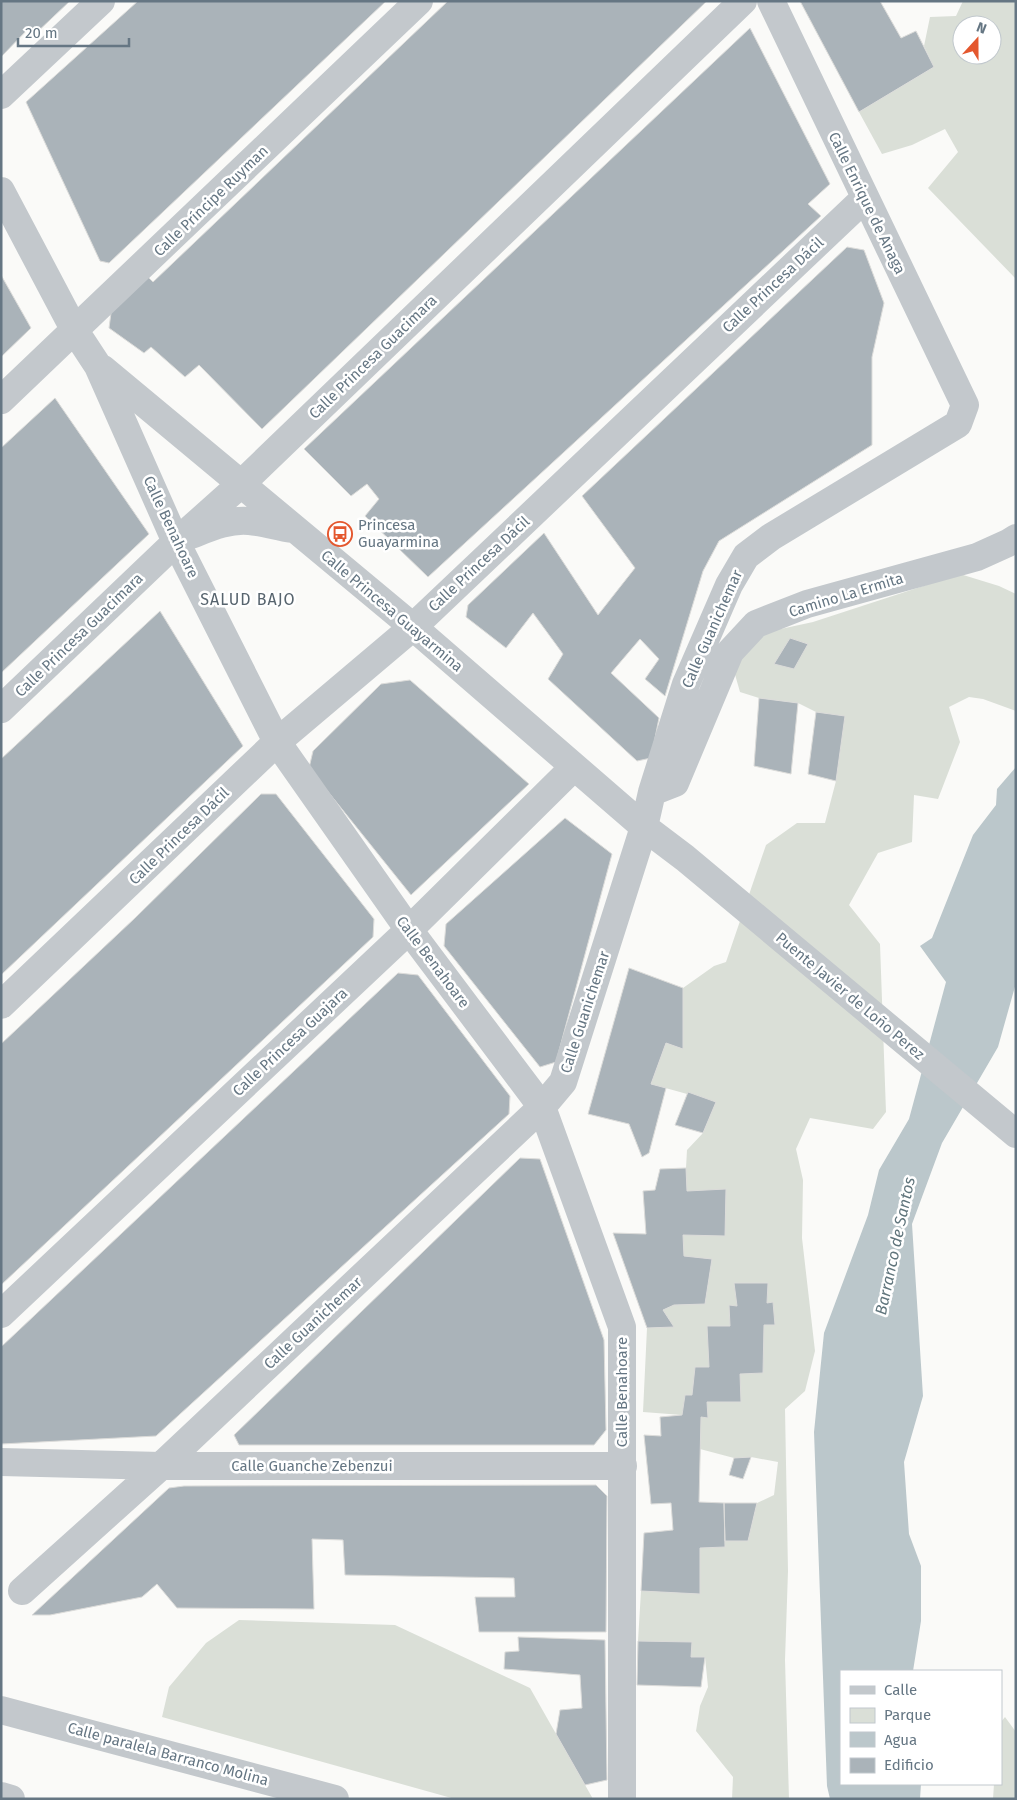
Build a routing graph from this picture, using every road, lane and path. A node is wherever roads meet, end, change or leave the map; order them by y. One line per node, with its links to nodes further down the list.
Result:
1 (101, 1): 5 (street)
2 (419, 1): 8 (street, Calle Príncipe Ruyman)
3 (743, 1): 12 (street, Calle Princesa Guacimara)
4 (771, 1): 7 (street, Calle Enrique de Anaga)
5 (1, 96)
6 (1, 190): 8 (street, Calle Benahoare)
7 (865, 198): 11 (street, Calle Enrique de Anaga); 16 (street, Calle Princesa Dácil)
8 (75, 331): 9 (street, Calle Benahoare); 10 (street, Calle Príncipe Ruyman)
9 (98, 366): 12 (street, Calle Princesa Guayarmina); 15 (street, Calle Benahoare)
10 (1, 400)
11 (965, 405): 20 (street, Calle Guanichemar)
12 (241, 484): 13 (street, Calle Princesa Guayarmina); 15 (street, Calle Princesa Guacimara)
13 (296, 530): 15 (street); 16 (street, Calle Princesa Guayarmina)
14 (1016, 538): 20 (street, Camino La Ermita)
15 (176, 542): 17 (street, Calle Princesa Guacimara); 18 (street, Calle Benahoare)
16 (413, 627): 18 (street, Calle Princesa Dácil); 19 (street, Calle Princesa Guayarmina)
17 (1, 710)
18 (277, 742): 23 (street, Calle Benahoare); 24 (street, Calle Princesa Dácil)
19 (574, 767): 21 (street, Calle Princesa Guayarmina); 23 (street, Calle Princesa Guajara)
20 (652, 792): 21 (street, Calle Guanichemar)
21 (644, 827): 22 (street, Calle Princesa Guayarmina); 25 (street, Calle Guanichemar)
22 (685, 858): 26 (street, Puente Javier de Loño Perez)
23 (409, 930): 25 (street, Calle Benahoare); 27 (street, Calle Princesa Guajara)
24 (1, 1005)
25 (542, 1107): 29 (street, Calle Guanichemar); 30 (street, Calle Benahoare)
26 (1016, 1134)
27 (1, 1314)
28 (1, 1462): 29 (street, Calle Guanche Zebenzui)
29 (161, 1466): 30 (street, Calle Guanche Zebenzui); 31 (street, Calle Guanichemar)
30 (622, 1466): 36 (street, Calle Benahoare)
31 (22, 1590)
32 (1, 1710): 35 (street, Calle paralela Barranco Molina)
33 (1, 1796): 34 (street)
34 (10, 1799)
35 (335, 1799)
36 (622, 1799)

